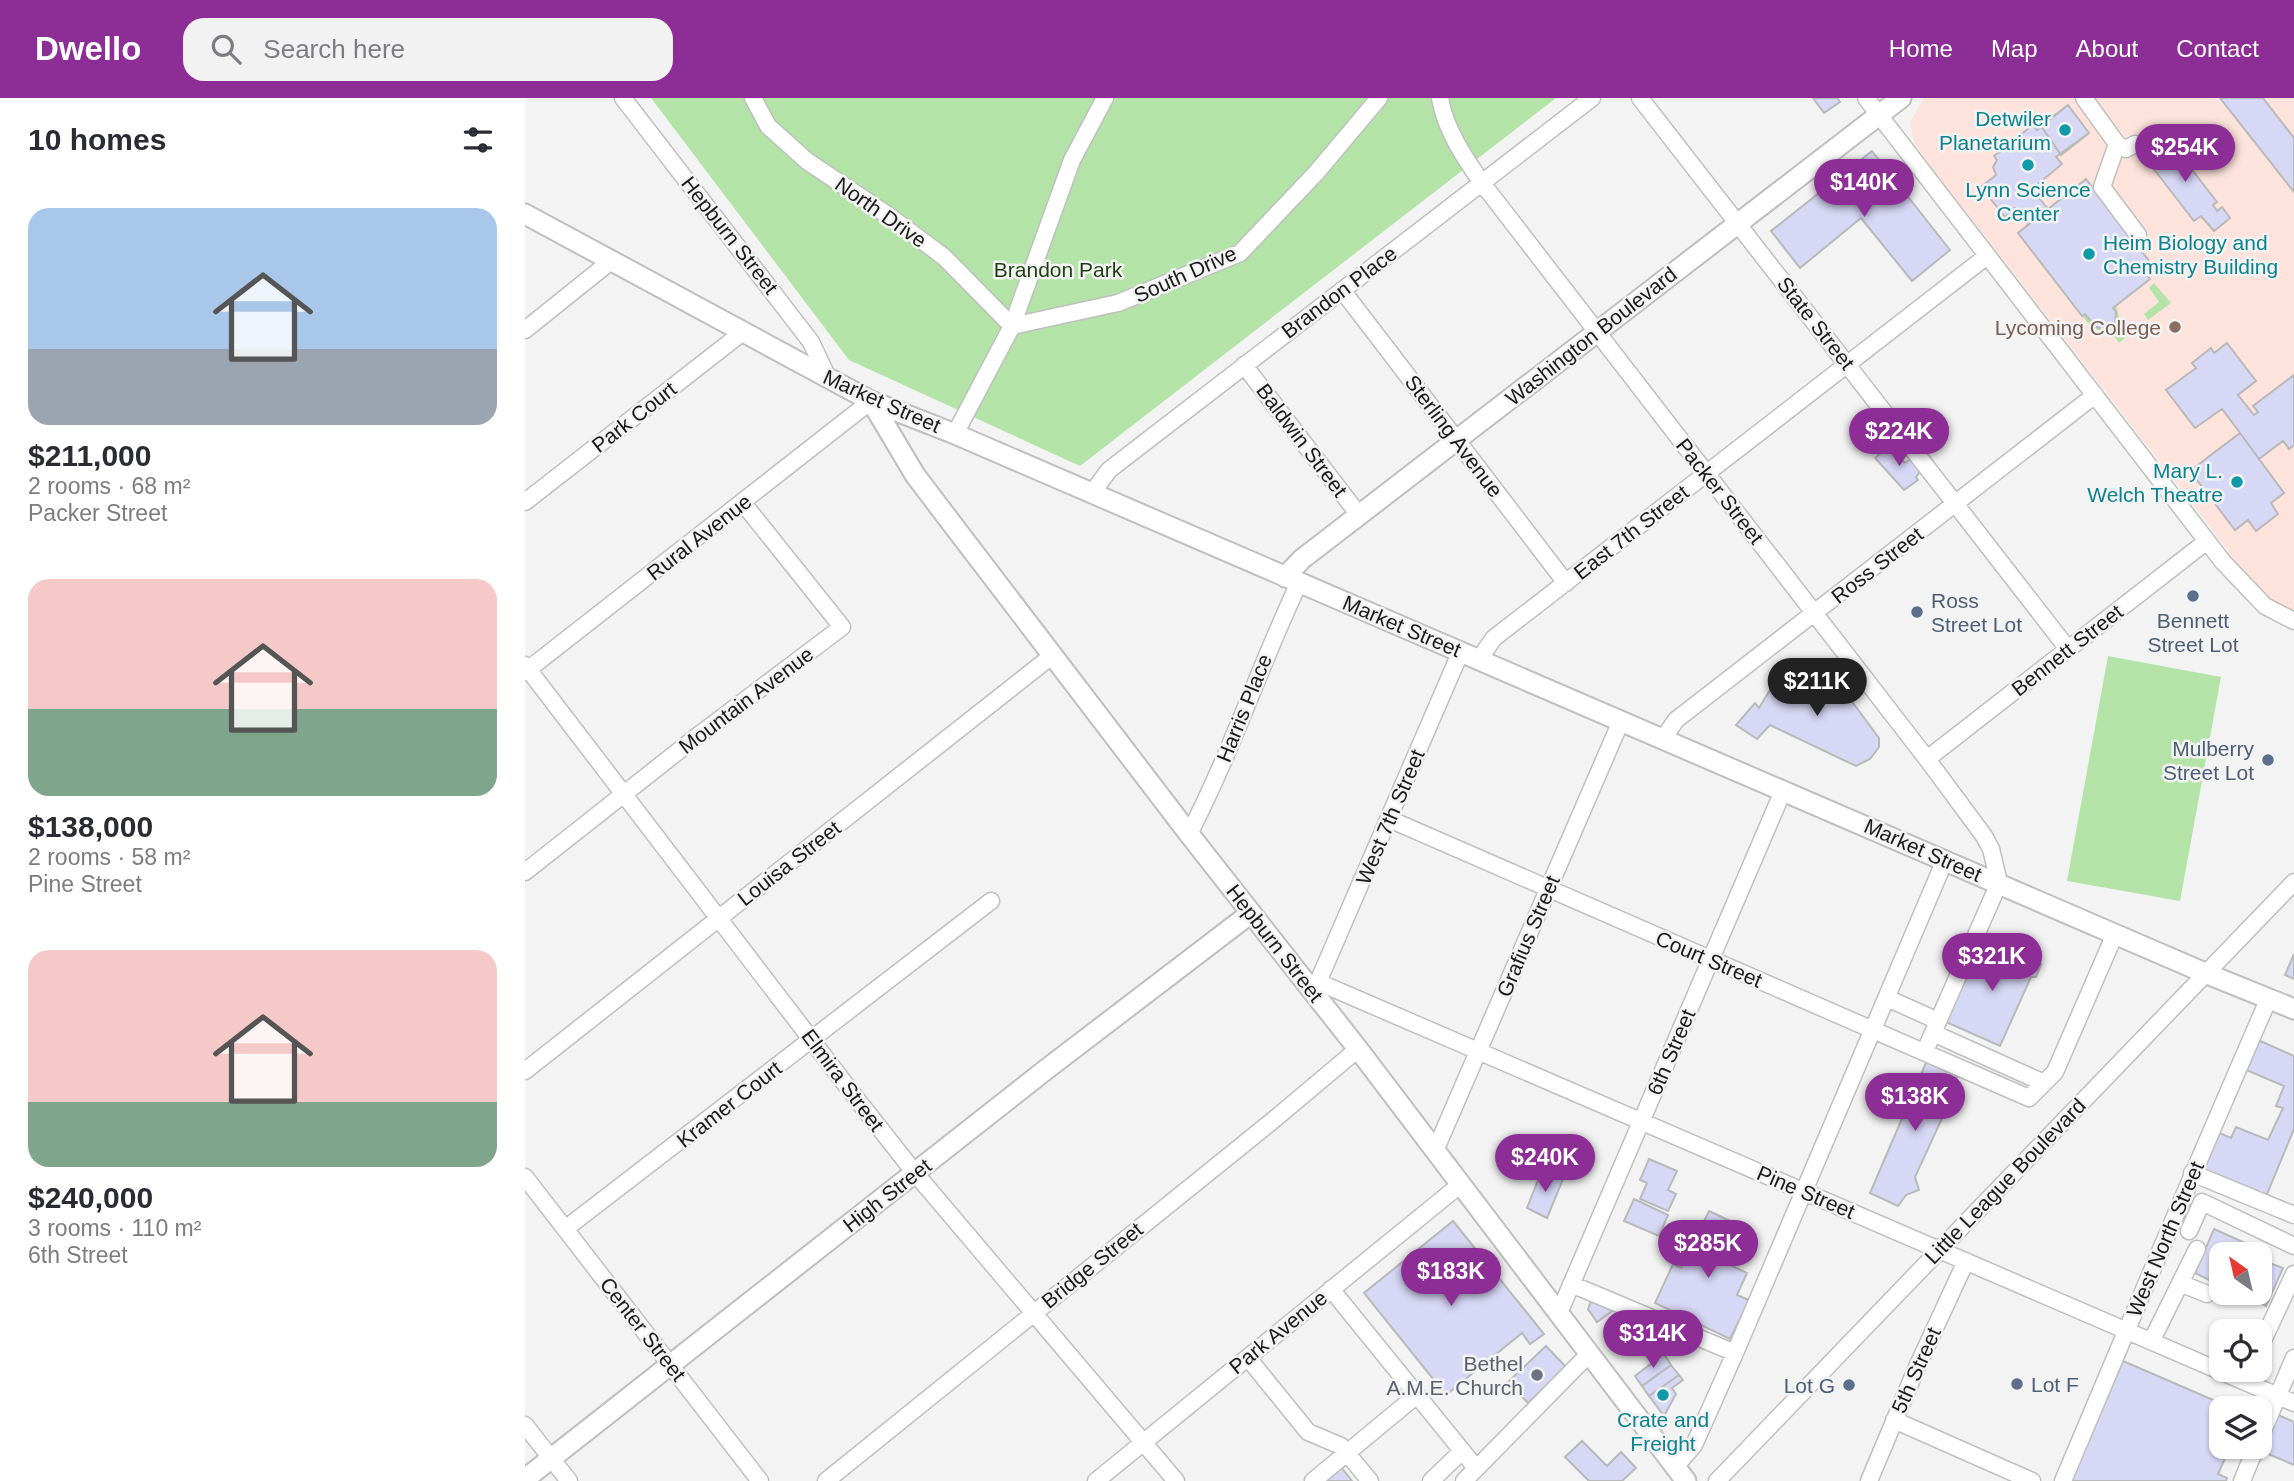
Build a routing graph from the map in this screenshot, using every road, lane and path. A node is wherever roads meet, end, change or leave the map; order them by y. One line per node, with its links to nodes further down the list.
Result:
1 (623, 98): 27 (street, Hepburn Street)
2 (753, 98): 21 (street, North Drive)
3 (1105, 98): 21 (street)
4 (1379, 98): 21 (street, South Drive)
5 (1440, 98): 14 (street, Packer Street)
6 (1593, 98): 14 (street, Brandon Place)
7 (1640, 98): 16 (street, State Street)
8 (1865, 98): 11 (street)
9 (1901, 98): 11 (main road, Washington Boulevard)
10 (2084, 98): 12 (street)
11 (1879, 115): 16 (main road, Washington Boulevard); 18 (street)
12 (2117, 144): 13 (street); 17 (street)
13 (2135, 144)
14 (1482, 183): 20 (street, Brandon Place); 24 (street, Packer Street)
15 (525, 214): 19 (main road, Market Street)
16 (1738, 224): 24 (main road, Washington Boulevard); 25 (street, State Street)
17 (2138, 235)
18 (1987, 256): 25 (street, East 7th Street); 28 (street)
19 (611, 261): 22 (street); 23 (main road, Market Street)
20 (1342, 290): 26 (street, Brandon Place); 31 (street, Sterling Avenue)
21 (1012, 327): 30 (street)
22 (525, 330)
23 (743, 332): 27 (main road, Market Street); 34 (street, Park Court)
24 (1597, 332): 31 (main road, Washington Boulevard); 32 (street, Packer Street)
25 (1848, 364): 32 (street, East 7th Street); 36 (street, State Street)
26 (1244, 365): 33 (street, Brandon Place); 37 (street, Baldwin Street)
27 (828, 377): 29 (main road, Market Street)
28 (2095, 395): 36 (street, Ross Street); 38 (street)
29 (871, 401): 30 (main road, Market Street); 35 (street, Rural Avenue); 44 (main road, Hepburn Street)
30 (955, 434): 33 (main road, Market Street)
31 (1458, 439): 37 (main road, Washington Boulevard); 40 (street, Sterling Avenue)
32 (1706, 474): 40 (street, East 7th Street); 41 (street, Packer Street)
33 (1092, 493): 39 (main road, Market Street)
34 (525, 502)
35 (743, 503): 46 (street, Rural Avenue); 51 (street, Mountain Avenue)
36 (1955, 505): 41 (street, Ross Street); 43 (street, State Street)
37 (1359, 515): 39 (main road, Washington Boulevard)
38 (2207, 541): 42 (street); 43 (street, Bennett Street)
39 (1292, 580): 45 (main road, Market Street); 53 (street, Harris Place)
40 (1566, 583): 45 (street, East 7th Street)
41 (1815, 612): 48 (street, Ross Street); 49 (street, Packer Street)
42 (2294, 621)
43 (2068, 649): 49 (street, Bennett Street)
44 (1053, 655): 53 (main road, Hepburn Street); 61 (street, Louisa Street)
45 (1470, 655): 47 (main road, Market Street); 52 (street, West 7th Street)
46 (526, 669): 51 (street, Elmira Street)
47 (1621, 721): 48 (main road, Market Street); 58 (street, Grafius Street)
48 (1663, 739): 50 (main road, Market Street)
49 (1927, 759): 57 (street, Packer Street)
50 (1783, 791): 54 (main road, Market Street); 63 (street, 6th Street)
51 (624, 794): 55 (street, Mountain Avenue); 61 (street, Elmira Street)
52 (1389, 819): 58 (street, Court Street); 65 (street, West 7th Street)
53 (1189, 834): 60 (main road, Hepburn Street)
54 (1945, 860): 57 (main road, Market Street); 66 (street)
55 (525, 872)
56 (2294, 882): 64 (street, Little League Boulevard)
57 (1999, 883): 62 (main road, Market Street); 69 (street)
58 (1549, 889): 63 (street, Court Street); 73 (street, Grafius Street)
59 (991, 901): 71 (street, Kramer Court)
60 (1251, 913): 65 (main road, Hepburn Street); 79 (main road, High Street)
61 (718, 917): 71 (street, Elmira Street); 75 (street, Louisa Street)
62 (2115, 934): 64 (main road, Market Street); 76 (street)
63 (1710, 960): 70 (street, Court Street); 77 (street, 6th Street)
64 (2205, 973): 67 (main road, Market Street); 88 (street, Little League Boulevard)
65 (1314, 985): 72 (main road, Hepburn Street); 73 (street, Pine Street)
66 (1887, 998): 69 (street); 70 (street)
67 (2269, 998): 68 (main road, Market Street); 80 (street, West North Street)
68 (2294, 1009)
69 (1935, 1027): 74 (street); 76 (street)
70 (1873, 1028): 74 (street, Court Street); 83 (street)
71 (811, 1040): 79 (street, Elmira Street); 85 (street, Kramer Court)
72 (1358, 1049): 78 (main road, Hepburn Street); 96 (street, Bridge Street)
73 (1478, 1051): 77 (street, Pine Street); 78 (street, Grafius Street)
74 (1925, 1051): 76 (street, Court Street)
75 (525, 1071)
76 (2044, 1083)
77 (1641, 1121): 83 (street, Pine Street); 93 (street, 6th Street)
78 (1435, 1151): 82 (main road, Hepburn Street)
79 (915, 1173): 96 (street, Elmira Street); 106 (main road, High Street)
80 (2192, 1173): 84 (street); 99 (street, West North Street)
81 (525, 1177): 85 (street, Center Street)
82 (1461, 1184): 94 (street, Park Avenue); 97 (main road, Hepburn Street)
83 (1803, 1191): 88 (street, Pine Street); 101 (street)
84 (2294, 1215)
85 (565, 1229): 106 (street, Center Street)
86 (2189, 1231): 87 (street)
87 (2294, 1246)
88 (1940, 1249): 90 (street, Pine Street); 131 (street, Little League Boulevard)
89 (2197, 1249): 92 (street)
90 (1966, 1261): 99 (street, Pine Street); 112 (street, 5th Street)
91 (2294, 1274): 98 (street)
92 (2180, 1283): 95 (street); 100 (street)
93 (1571, 1284): 97 (street, 6th Street); 101 (street)
94 (1331, 1289): 103 (street, Park Avenue); 108 (street)
95 (2207, 1294)
96 (1034, 1312): 114 (street, Elmira Street); 124 (street, Bridge Street)
97 (1559, 1313): 102 (main road, Hepburn Street)
98 (2272, 1321)
99 (2127, 1330): 100 (street, Pine Street); 134 (street, West North Street)
100 (2152, 1340): 105 (street, Pine Street)
101 (1735, 1353): 120 (street)
102 (1589, 1354): 119 (street); 120 (main road, Hepburn Street)
103 (1248, 1358): 114 (street, Park Avenue); 116 (street)
104 (2294, 1359): 109 (street)
105 (2209, 1362)
106 (671, 1366): 117 (main road, High Street); 123 (street, Center Street)
107 (2256, 1382): 109 (street, Pine Street)
108 (1417, 1395): 115 (street); 116 (street)
109 (2278, 1396): 110 (street, Pine Street); 111 (street)
110 (2294, 1403)
111 (2272, 1410)
112 (1894, 1420): 132 (street, 5th Street); 133 (street)
113 (525, 1425): 117 (street)
114 (1143, 1442): 125 (street, Park Avenue); 126 (street, Elmira Street)
115 (1462, 1451): 119 (street); 129 (street)
116 (1347, 1453): 127 (street); 128 (street)
117 (552, 1459): 121 (main road, High Street); 122 (street)
118 (2251, 1459): 135 (street)
119 (1476, 1468): 130 (street)
120 (1680, 1474)
121 (525, 1479)
122 (569, 1481)
123 (760, 1481)
124 (826, 1481)
125 (1096, 1481)
126 (1176, 1481)
127 (1313, 1481)
128 (1370, 1481)
129 (1431, 1481)
130 (1464, 1481)
131 (1717, 1481)
132 (1869, 1481)
133 (2032, 1481)
134 (2063, 1481)
135 (2242, 1481)

